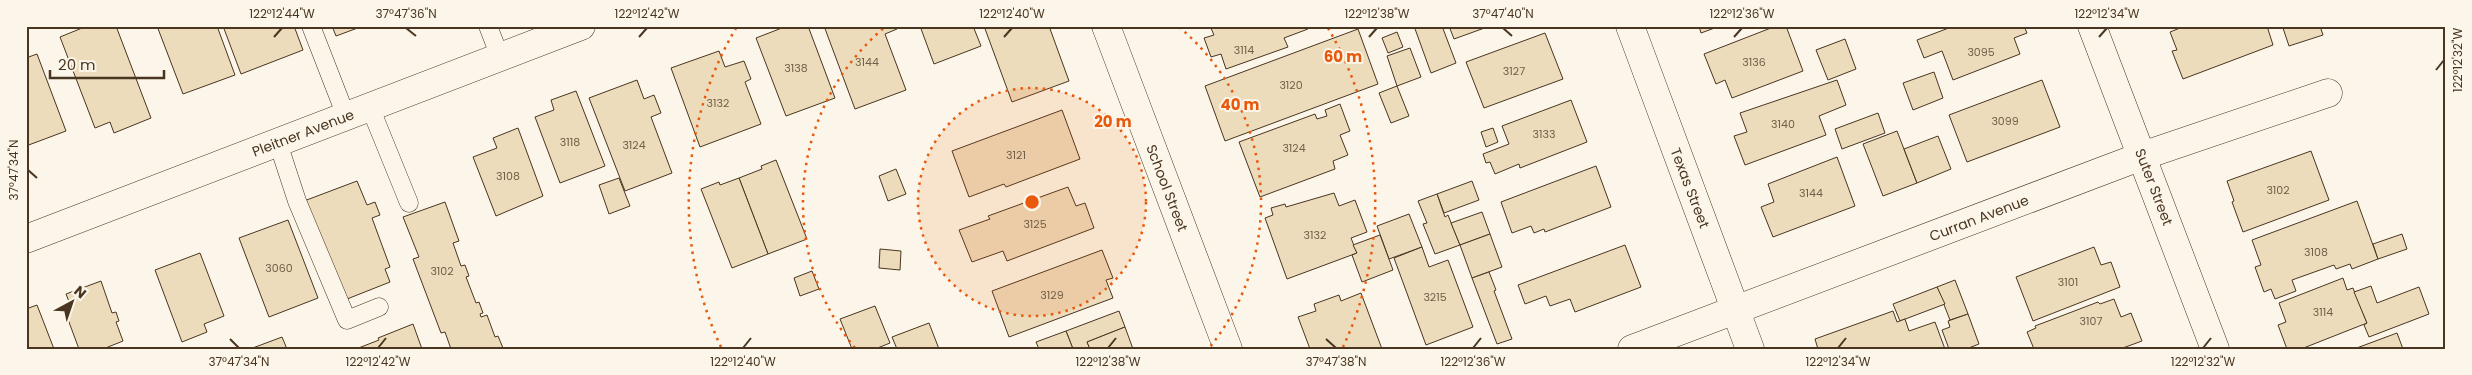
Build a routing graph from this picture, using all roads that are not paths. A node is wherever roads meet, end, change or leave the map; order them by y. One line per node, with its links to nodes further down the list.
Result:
1 (311, 26): 10 (lane)
2 (488, 26): 8 (lane)
3 (581, 26): 7 (street, Pleitner Avenue)
4 (1106, 26): 17 (street, School Street)
5 (1630, 26): 16 (street, Texas Street)
6 (2092, 26): 12 (street, Suter Street)
7 (547, 32): 8 (street, Pleitner Avenue)
8 (500, 57): 10 (street, Pleitner Avenue)
9 (2328, 93): 12 (street, Curran Avenue)
10 (358, 112): 11 (street, Pleitner Avenue); 13 (lane)
11 (278, 142): 14 (street, Pleitner Avenue); 15 (lane)
12 (2142, 156): 16 (street, Curran Avenue); 20 (street, Suter Street)
13 (409, 202)
14 (26, 239)
15 (379, 307)
16 (1736, 310): 18 (street, Curran Avenue); 19 (street, Texas Street)
17 (1228, 349)
18 (1632, 349)
19 (1750, 349)
20 (2215, 349)

